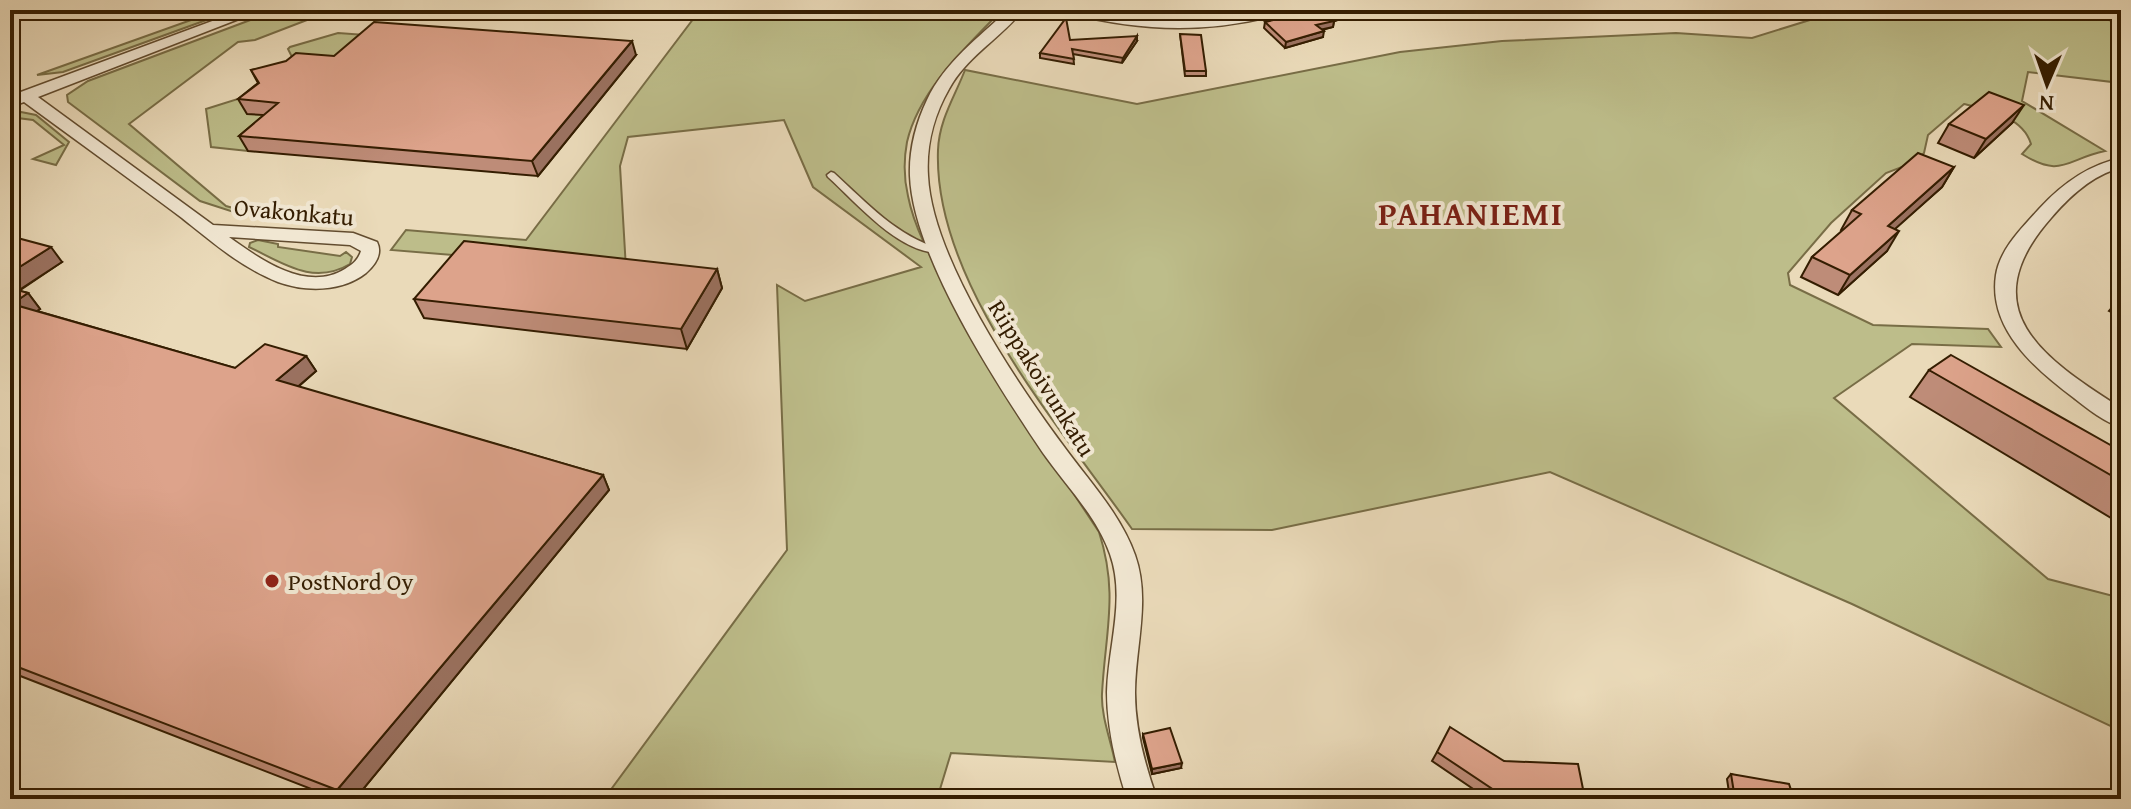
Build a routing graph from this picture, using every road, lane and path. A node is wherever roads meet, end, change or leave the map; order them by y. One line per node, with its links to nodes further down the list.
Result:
1 (255, 10): 5 (street)
2 (1016, 10): 9 (street, Riippakoivunkatu)
3 (1072, 10): 4 (street)
4 (1281, 10)
5 (18, 99): 8 (street, Ovakonkatu)
6 (2121, 163): 10 (street)
7 (831, 175): 9 (lane)
8 (209, 230): 8 (street, Ovakonkatu)
9 (938, 251): 11 (street, Riippakoivunkatu)
10 (2121, 419)
11 (1142, 799)

